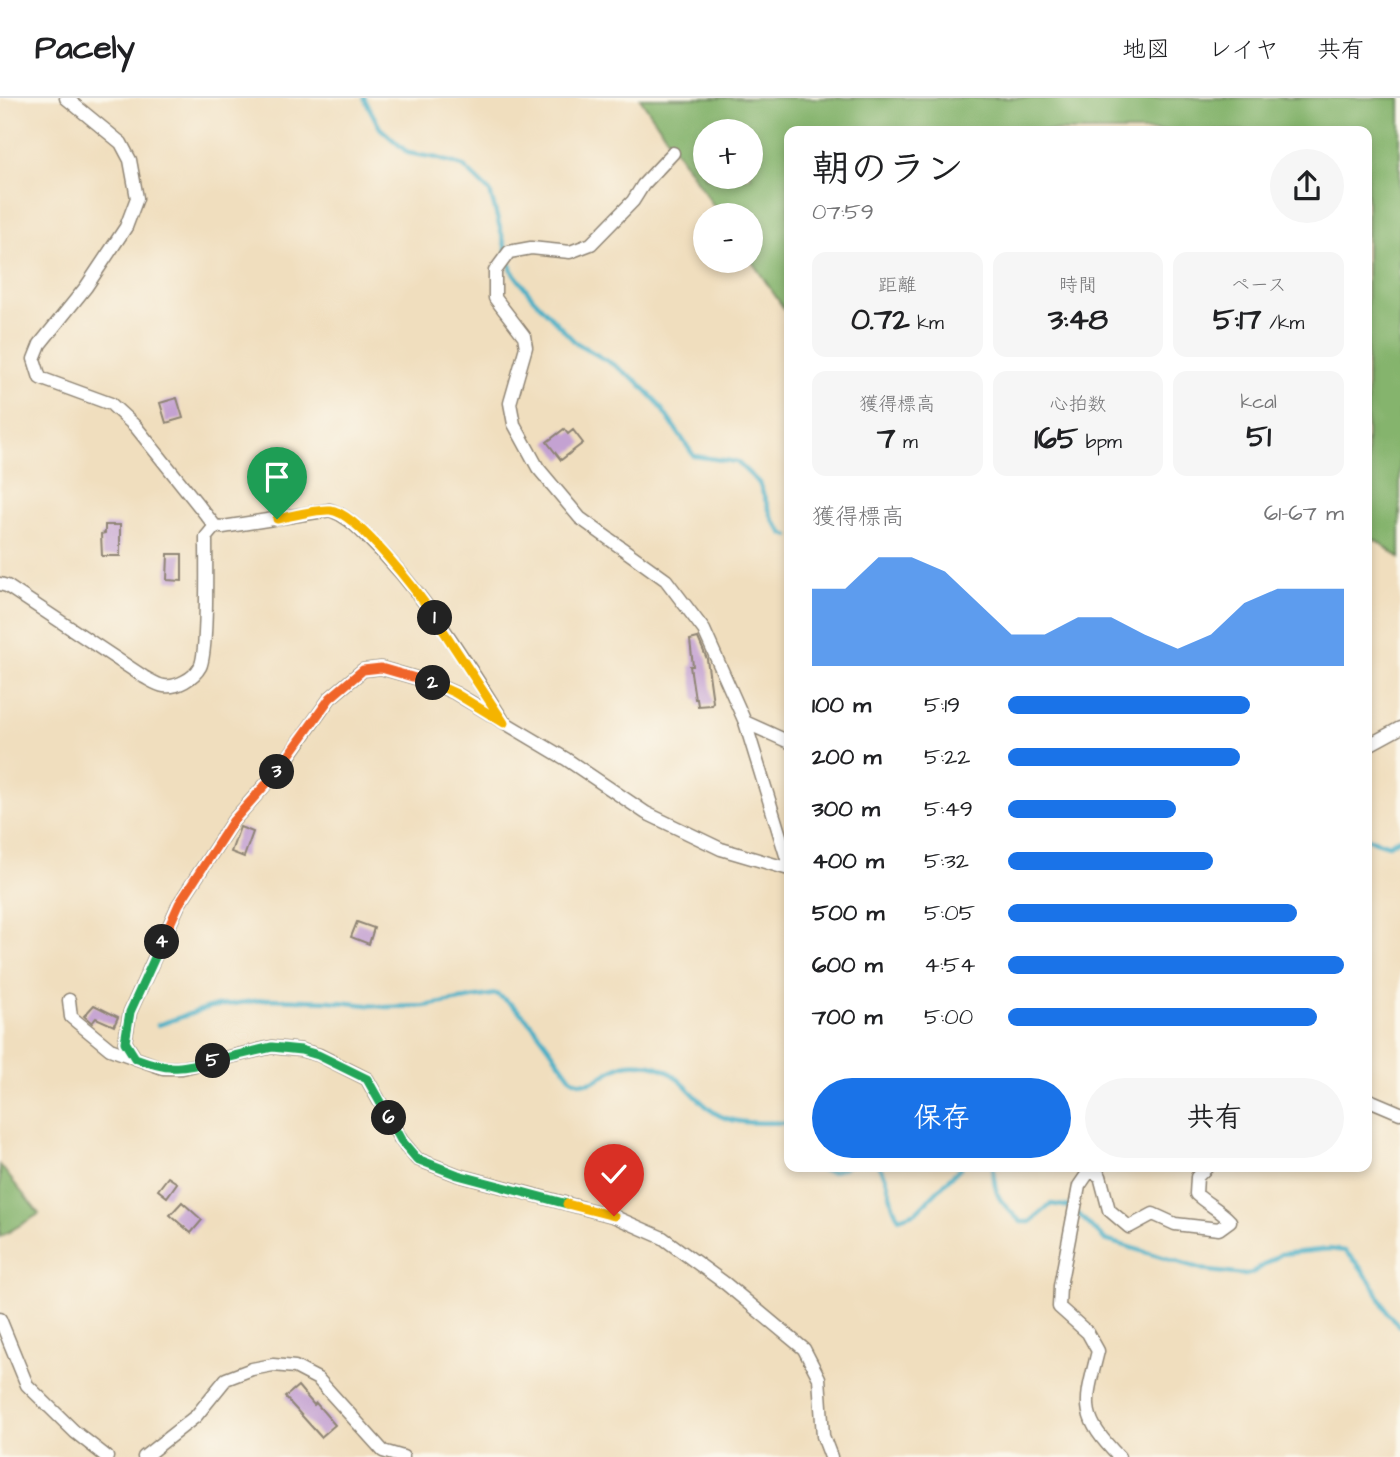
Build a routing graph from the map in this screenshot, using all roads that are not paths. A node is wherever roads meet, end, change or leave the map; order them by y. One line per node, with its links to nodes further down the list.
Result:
1 (66, 98): 3 (street)
2 (673, 153): 5 (street)
3 (215, 526): 4 (street); 6 (street)
4 (0, 584)
5 (746, 722): 8 (street); 10 (street)
6 (504, 723): 11 (street); 13 (street)
7 (1400, 728): 9 (street)
8 (784, 740)
9 (1372, 743)
10 (784, 850)
11 (784, 866)
12 (68, 1000): 13 (street)
13 (135, 1058): 23 (street)
14 (1372, 1100): 15 (street)
15 (1400, 1113)
16 (1089, 1172): 24 (street)
17 (1093, 1172): 18 (street)
18 (1202, 1172)
19 (0, 1319): 20 (street)
20 (107, 1457)
21 (144, 1457): 22 (street)
22 (403, 1457)
23 (831, 1457)
24 (1119, 1457)

